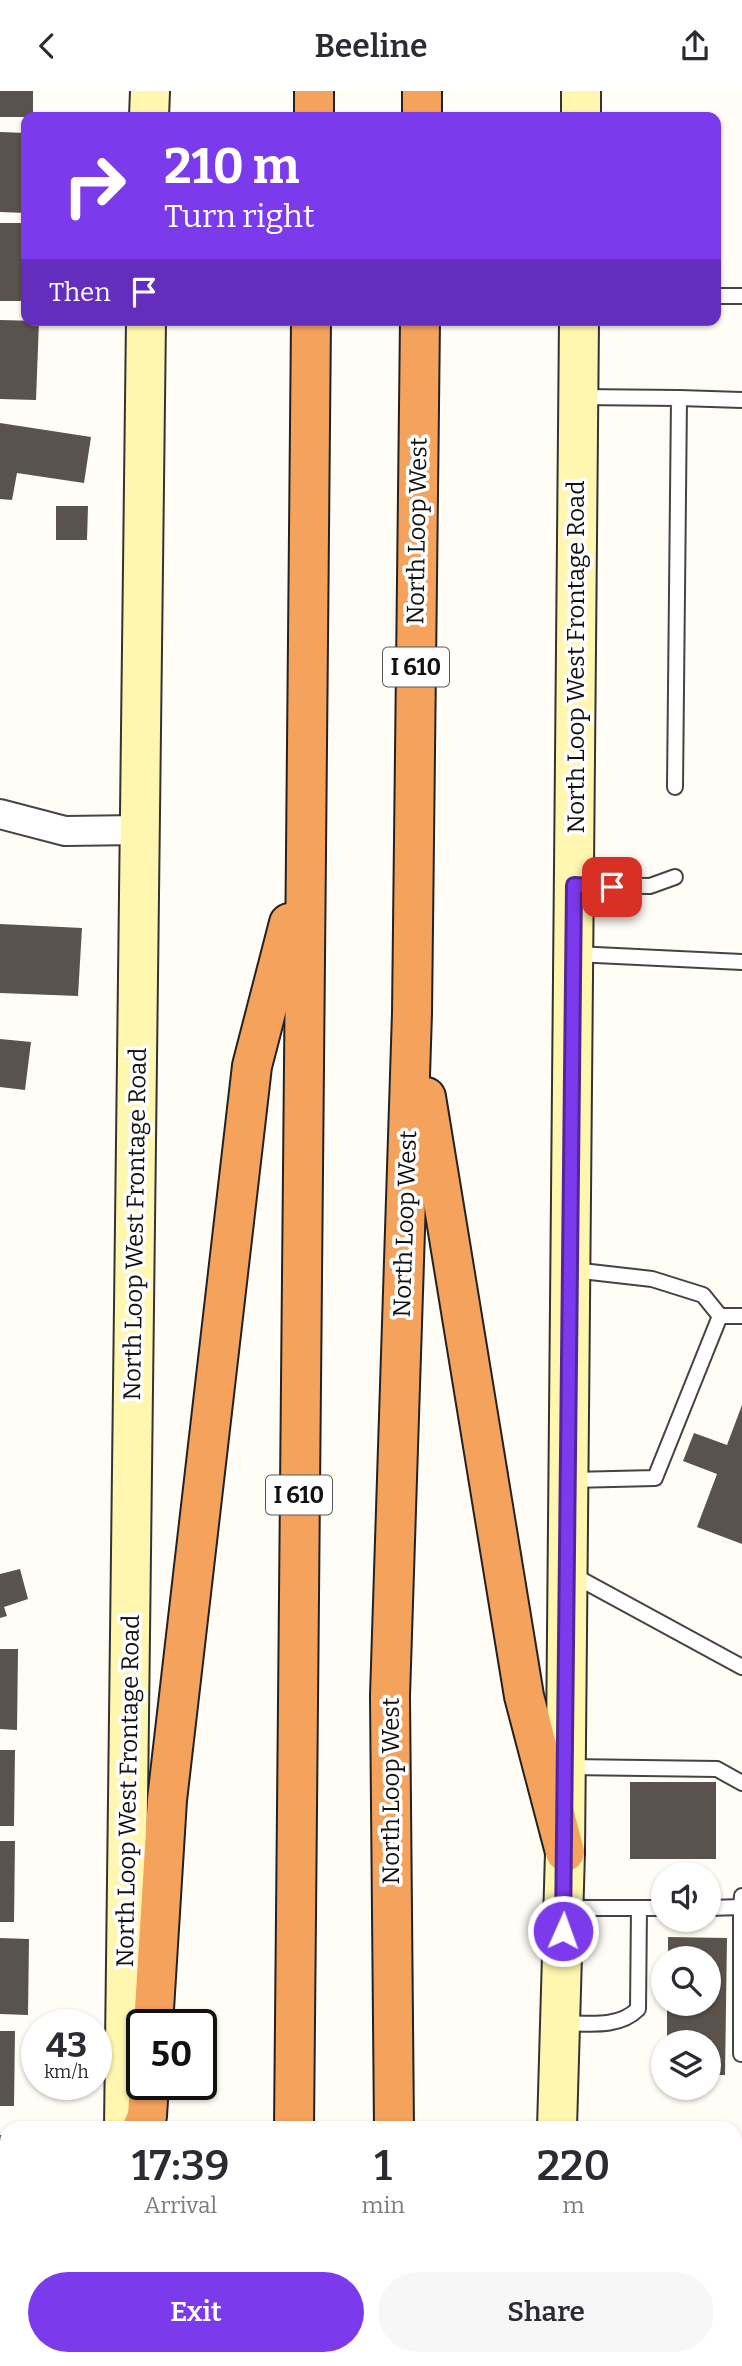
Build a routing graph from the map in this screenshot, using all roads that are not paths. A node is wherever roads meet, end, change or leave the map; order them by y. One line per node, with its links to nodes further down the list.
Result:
1 (150, 91): 5 (main road)
2 (314, 91): 6 (highway)
3 (422, 91): 7 (highway)
4 (582, 91): 8 (main road)
5 (149, 112)
6 (314, 112)
7 (422, 112)
8 (581, 112)
9 (721, 296): 10 (lane)
10 (742, 296)
11 (146, 326): 20 (main road, North Loop West Frontage Road)
12 (311, 326): 21 (highway, I 610)
13 (420, 326): 26 (highway, North Loop West / I 610)
14 (579, 326): 15 (main road, North Loop West Frontage Road)
15 (578, 397): 16 (lane); 23 (main road, North Loop West Frontage Road)
16 (679, 398): 17 (lane); 18 (lane)
17 (742, 400)
18 (675, 787)
19 (0, 814): 20 (street)
20 (139, 830): 45 (main road, North Loop West Frontage Road)
21 (304, 863): 41 (highway); 47 (highway, I 610)
22 (675, 877): 23 (lane)
23 (574, 885): 24 (main road, North Loop West Frontage Road)
24 (573, 954): 25 (lane); 27 (main road, North Loop West Frontage Road)
25 (742, 962)
26 (412, 1013): 35 (highway); 48 (highway, North Loop West / I 610)
27 (570, 1270): 28 (lane); 30 (main road, North Loop West Frontage Road)
28 (720, 1316): 29 (lane); 30 (lane)
29 (742, 1316)
30 (568, 1480): 31 (main road, North Loop West Frontage Road)
31 (568, 1573): 32 (lane); 33 (main road, North Loop West Frontage Road)
32 (742, 1667)
33 (566, 1766): 34 (lane); 35 (main road, North Loop West Frontage Road)
34 (742, 1783)
35 (565, 1852): 38 (main road, North Loop West Frontage Road)
36 (741, 1902): 37 (lane); 43 (lane)
37 (721, 1906)
38 (563, 1908): 39 (lane); 42 (main road, North Loop West Frontage Road)
39 (639, 1908): 40 (lane); 42 (lane)
40 (651, 1908)
41 (154, 2009)
42 (560, 2023): 49 (main road, North Loop West Frontage Road)
43 (741, 2054)
44 (148, 2100): 46 (highway)
45 (124, 2121)
46 (145, 2121)
47 (294, 2121)
48 (394, 2121)
49 (557, 2121)

